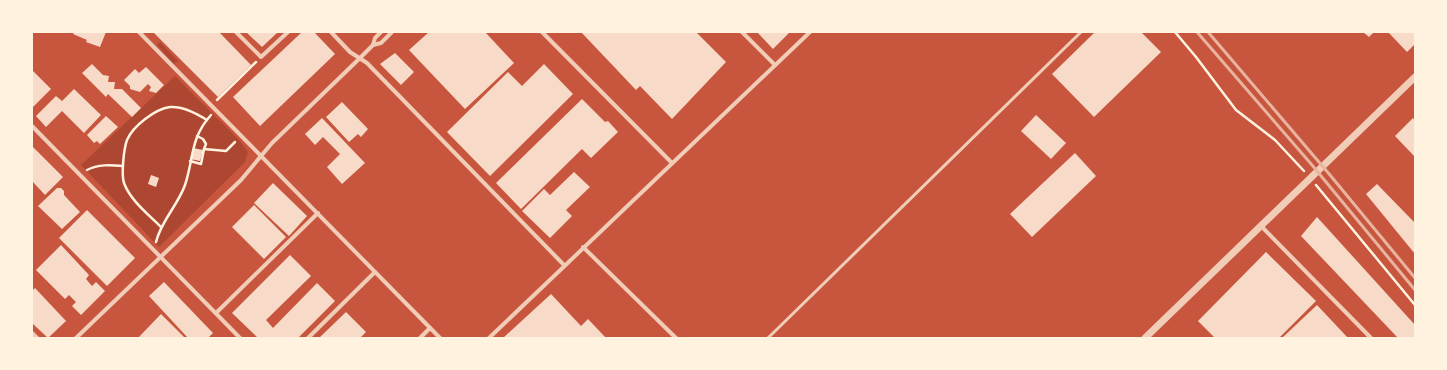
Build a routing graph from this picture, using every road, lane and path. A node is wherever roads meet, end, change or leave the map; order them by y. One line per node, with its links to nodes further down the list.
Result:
1 (140, 32): 17 (street)
2 (236, 32): 13 (street)
3 (288, 32): 13 (street)
4 (331, 32): 14 (street)
5 (381, 32): 12 (street)
6 (392, 32): 12 (street)
7 (542, 32): 26 (street)
8 (742, 32): 15 (street)
9 (810, 32): 15 (street)
10 (1081, 32): 51 (lane)
11 (1175, 32): 28 (path)
12 (373, 44): 14 (street)
13 (261, 57): 17 (path)
14 (360, 58): 24 (street); 37 (street)
15 (775, 66): 26 (street)
16 (1415, 77): 32 (street)
17 (212, 106): 18 (street)
18 (216, 110): 19 (path); 24 (street)
19 (207, 120): 21 (path); 27 (path)
20 (32, 126): 29 (street)
21 (197, 136): 23 (path); 25 (path)
22 (235, 142): 23 (path)
23 (204, 149): 25 (path)
24 (260, 155): 31 (street); 36 (street)
25 (190, 161): 33 (path)
26 (672, 163): 35 (street)
27 (123, 166): 29 (path); 33 (path)
28 (1300, 166)
29 (80, 175): 34 (street)
30 (1325, 196): 39 (path)
31 (318, 213): 38 (street); 40 (street)
32 (1261, 226): 52 (street); 53 (street)
33 (161, 227): 34 (path)
34 (152, 247): 36 (street)
35 (583, 247): 37 (street); 50 (street)
36 (160, 258): 40 (street); 44 (street)
37 (564, 265): 49 (street)
38 (376, 272): 41 (street); 46 (street)
39 (1415, 306)
40 (216, 313): 45 (street)
41 (430, 328): 47 (street); 48 (street)
42 (32, 333): 43 (street)
43 (37, 338)
44 (76, 338)
45 (240, 338)
46 (308, 338)
47 (420, 338)
48 (440, 338)
49 (489, 338)
50 (676, 338)
51 (768, 338)
52 (1145, 338)
53 (1371, 338)

